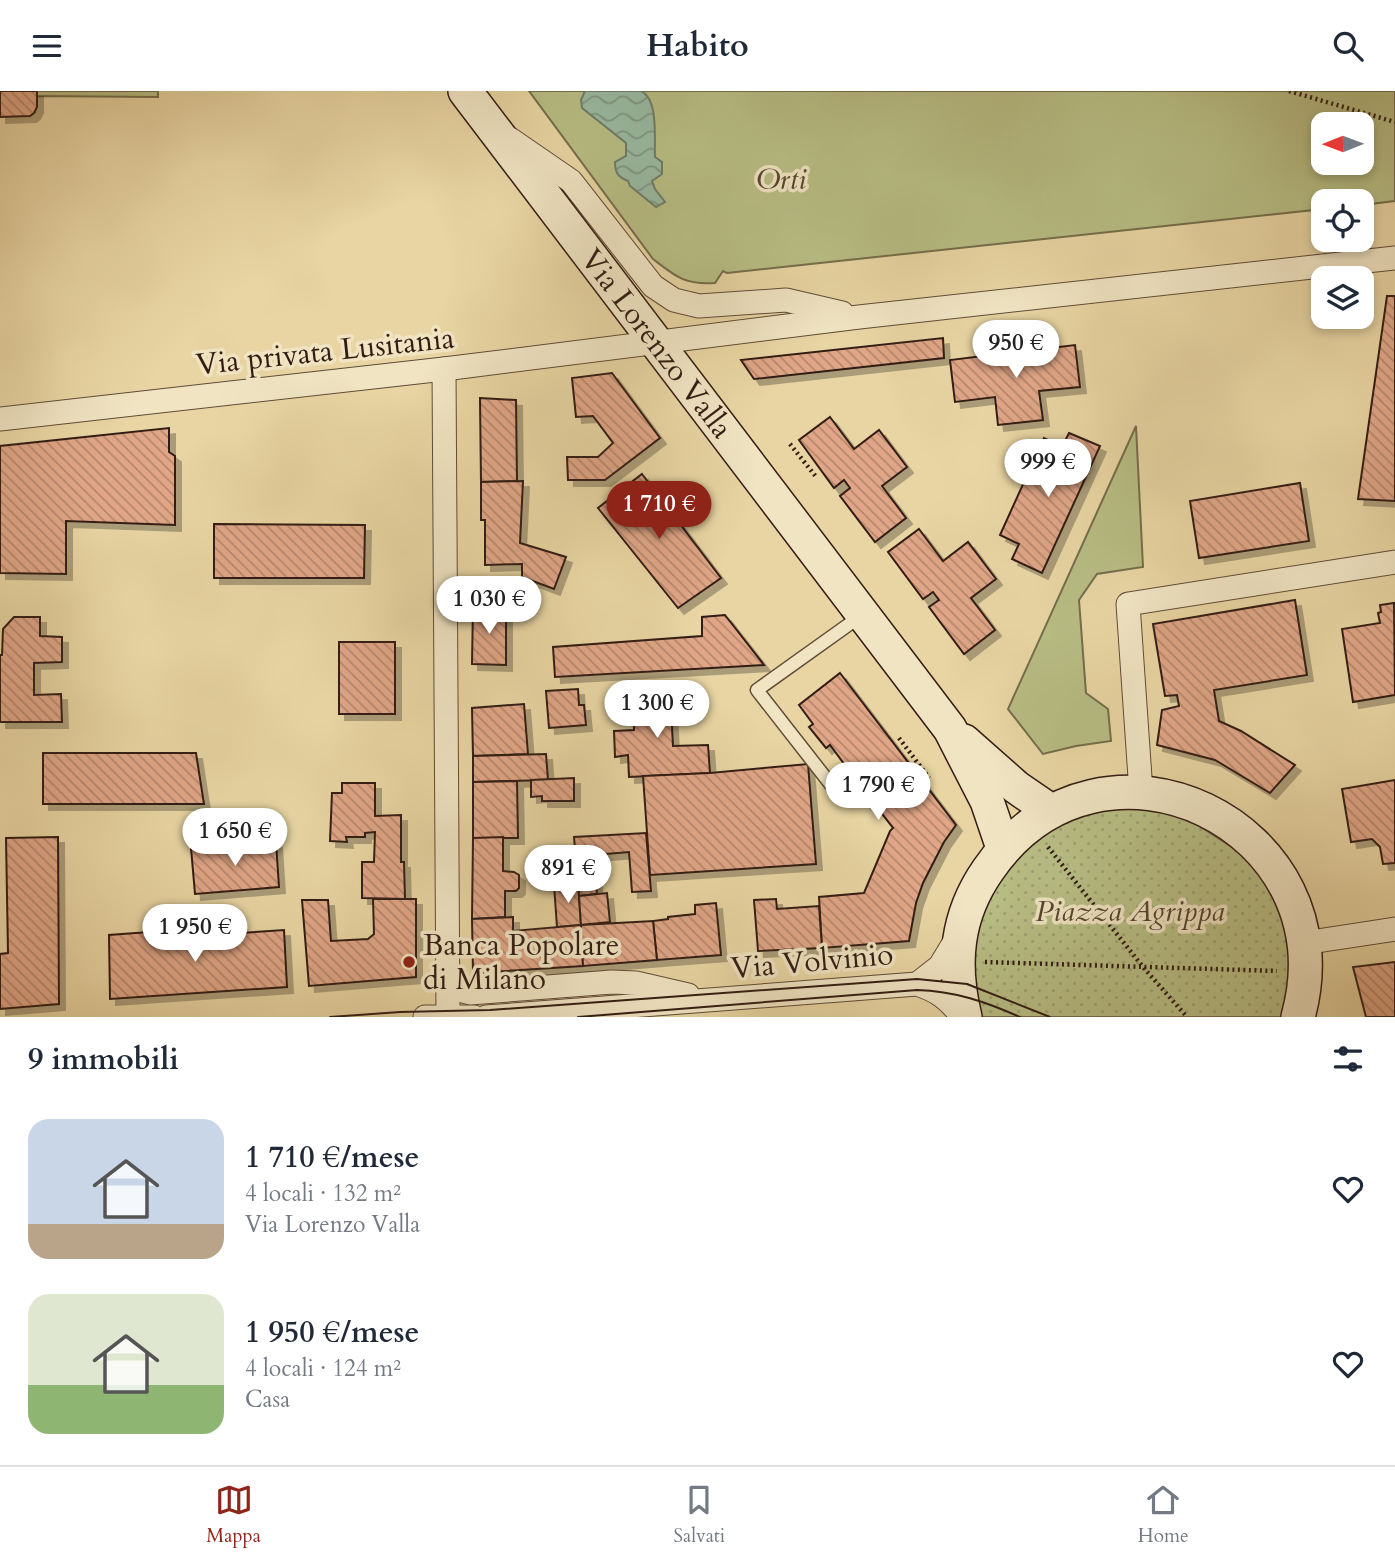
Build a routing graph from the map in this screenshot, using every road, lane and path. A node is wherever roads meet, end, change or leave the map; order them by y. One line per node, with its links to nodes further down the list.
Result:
1 (465, 91): 4 (main road, Via Lorenzo Valla)
2 (1289, 91): 3 (path)
3 (1395, 121)
4 (493, 128): 6 (street); 7 (main road, Via Lorenzo Valla)
5 (1395, 258): 6 (street, Via privata Lusitania)
6 (859, 317): 7 (street, Via privata Lusitania)
7 (656, 342): 8 (street, Via privata Lusitania); 13 (main road, Via Lorenzo Valla)
8 (444, 369): 9 (street, Via privata Lusitania); 27 (street)
9 (0, 419)
10 (790, 444): 11 (path)
11 (817, 478)
12 (1395, 562): 17 (street)
13 (863, 614): 14 (main road, Via Lorenzo Valla); 18 (lane)
14 (950, 729): 19 (main road, Via Lorenzo Valla); 21 (main road, Via Lorenzo Valla)
15 (899, 738): 16 (path)
16 (929, 778)
17 (1141, 792): 19 (main road); 23 (main road)
18 (839, 795)
19 (1051, 811): 21 (main road)
20 (1048, 847): 25 (path)
21 (1003, 848): 24 (main road)
22 (1395, 929): 23 (street)
23 (1304, 943): 37 (main road)
24 (967, 947): 25 (path); 28 (street, Via Volvinio); 35 (main road)
25 (1143, 967): 26 (path); 36 (path)
26 (1279, 971)
27 (448, 983): 29 (street, Via Volvinio); 32 (street)
28 (917, 984): 30 (street, Via Volvinio); 35 (street, Via Volvinio)
29 (470, 993): 30 (street, Via Volvinio); 32 (street)
30 (711, 1009): 34 (street, Via Volvinio)
31 (425, 1017): 32 (street)
32 (448, 1017): 33 (street)
33 (474, 1017)
34 (486, 1017)
35 (964, 1017)
36 (1187, 1017)
37 (1298, 1017)

